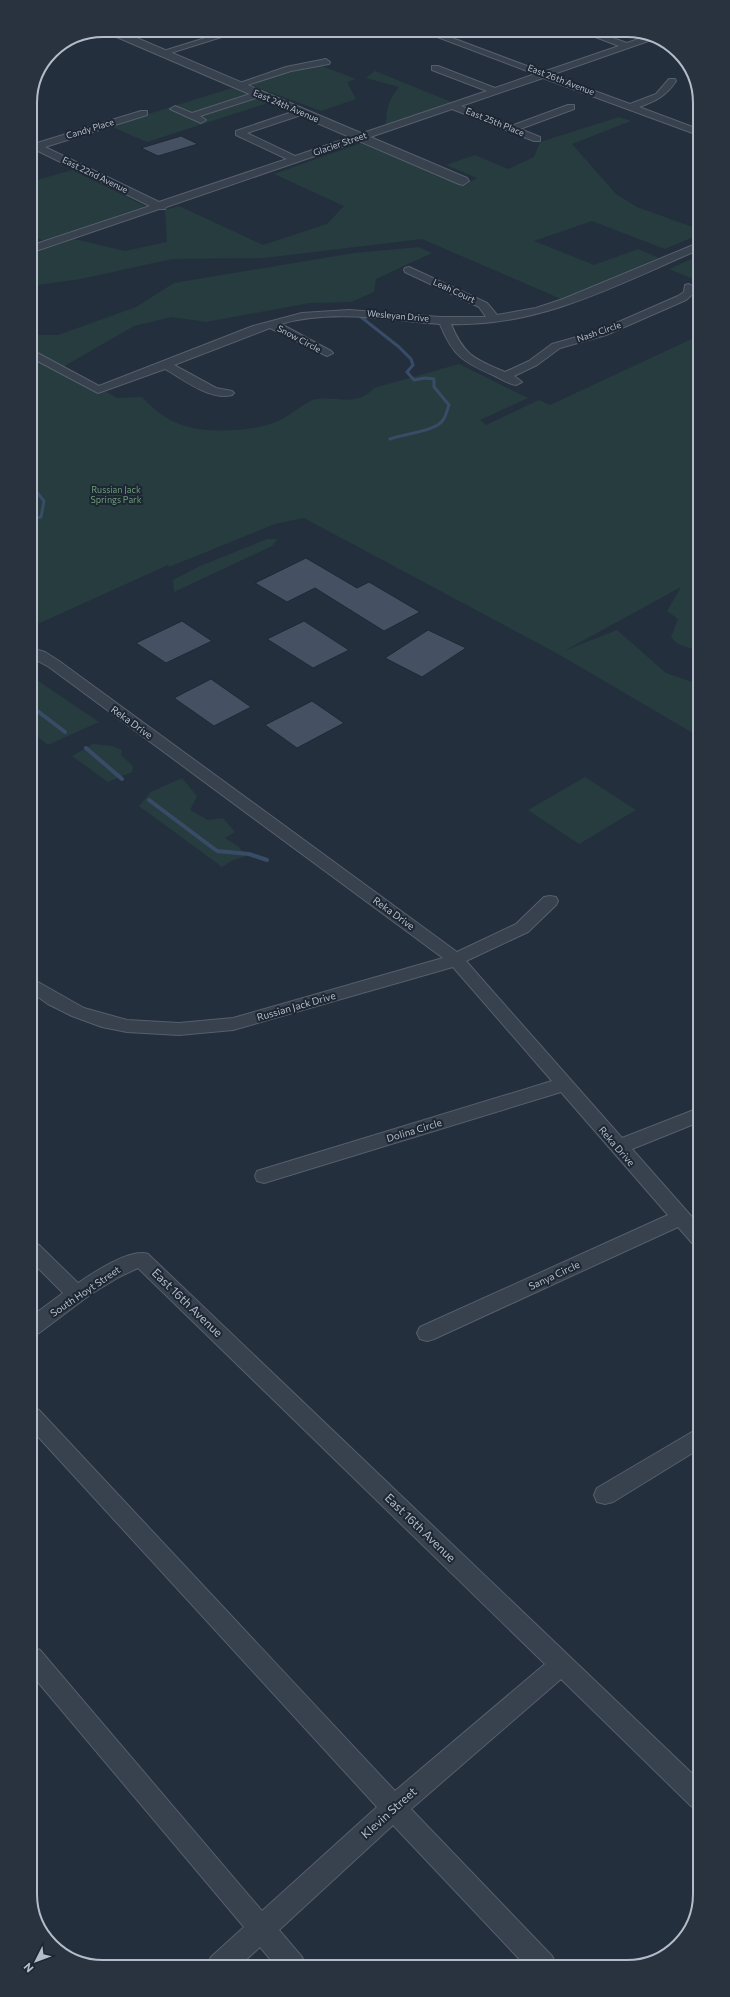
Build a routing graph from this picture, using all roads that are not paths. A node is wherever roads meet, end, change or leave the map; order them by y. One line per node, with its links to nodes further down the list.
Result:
1 (126, 37): 7 (street, East 24th Avenue)
2 (215, 37): 7 (street)
3 (442, 37): 10 (street, East 26th Avenue)
4 (600, 37): 6 (street)
5 (645, 39): 6 (street, Glacier Street)
6 (624, 46): 10 (street, Glacier Street)
7 (162, 52): 12 (street, East 24th Avenue)
8 (326, 62): 12 (street)
9 (435, 68): 13 (street)
10 (545, 74): 13 (street, Glacier Street); 17 (street, East 26th Avenue)
11 (672, 81): 17 (street)
12 (238, 85): 14 (street, East 24th Avenue)
13 (495, 91): 15 (street, Glacier Street)
14 (259, 94): 19 (street, East 24th Avenue); 21 (street)
15 (453, 106): 23 (street, East 25th Place); 25 (street, Glacier Street)
16 (571, 107): 23 (street)
17 (630, 107): 24 (street, East 26th Avenue)
18 (175, 109): 21 (street)
19 (301, 112): 25 (street, East 24th Avenue); 29 (street)
20 (144, 113): 27 (street, Candy Place)
21 (191, 116): 22 (street)
22 (206, 123)
23 (511, 129): 26 (street, East 25th Place)
24 (693, 130)
25 (360, 137): 29 (street, Glacier Street); 30 (street, East 24th Avenue)
26 (537, 139)
27 (37, 144)
28 (37, 147): 31 (street, East 22nd Avenue)
29 (296, 160): 31 (street, Glacier Street)
30 (463, 181)
31 (161, 207): 32 (street, Glacier Street)
32 (37, 248)
33 (693, 248): 36 (street, Wesleyan Drive)
34 (409, 270): 36 (street, Leah Court)
35 (689, 287): 42 (street, Nash Circle)
36 (494, 319): 37 (street, Wesleyan Drive)
37 (444, 320): 38 (street, Wesleyan Drive); 42 (street)
38 (272, 324): 39 (street, Snow Circle); 41 (street, Wesleyan Drive)
39 (327, 353)
40 (37, 356): 41 (street, Wesleyan Drive)
41 (166, 365): 44 (street)
42 (506, 376): 43 (street)
43 (518, 383)
44 (228, 393)
45 (37, 654): 47 (street, Reka Drive)
46 (550, 901): 47 (street, Russian Jack Drive)
47 (456, 959): 48 (street, Russian Jack Drive); 49 (street, Reka Drive)
48 (37, 988)
49 (564, 1084): 51 (street, Reka Drive); 52 (street, Dolina Circle)
50 (693, 1117): 51 (street)
51 (618, 1147): 53 (street, Reka Drive)
52 (264, 1176)
53 (680, 1218): 54 (street, Reka Drive); 59 (street, Sanya Circle)
54 (693, 1232)
55 (37, 1255): 57 (street)
56 (141, 1259): 57 (street, South Hoyt Street); 64 (street, East 16th Avenue)
57 (77, 1295): 58 (street, South Hoyt Street)
58 (37, 1323)
59 (427, 1333)
60 (37, 1421): 66 (street)
61 (693, 1442): 62 (street)
62 (605, 1495)
63 (37, 1664): 67 (street)
64 (561, 1664): 65 (street, East 16th Avenue); 66 (street, Klevin Street)
65 (693, 1791)
66 (394, 1808): 67 (street, Klevin Street); 70 (street)
67 (261, 1928): 68 (street, Klevin Street); 69 (street)
68 (226, 1960)
69 (288, 1960)
70 (538, 1960)

